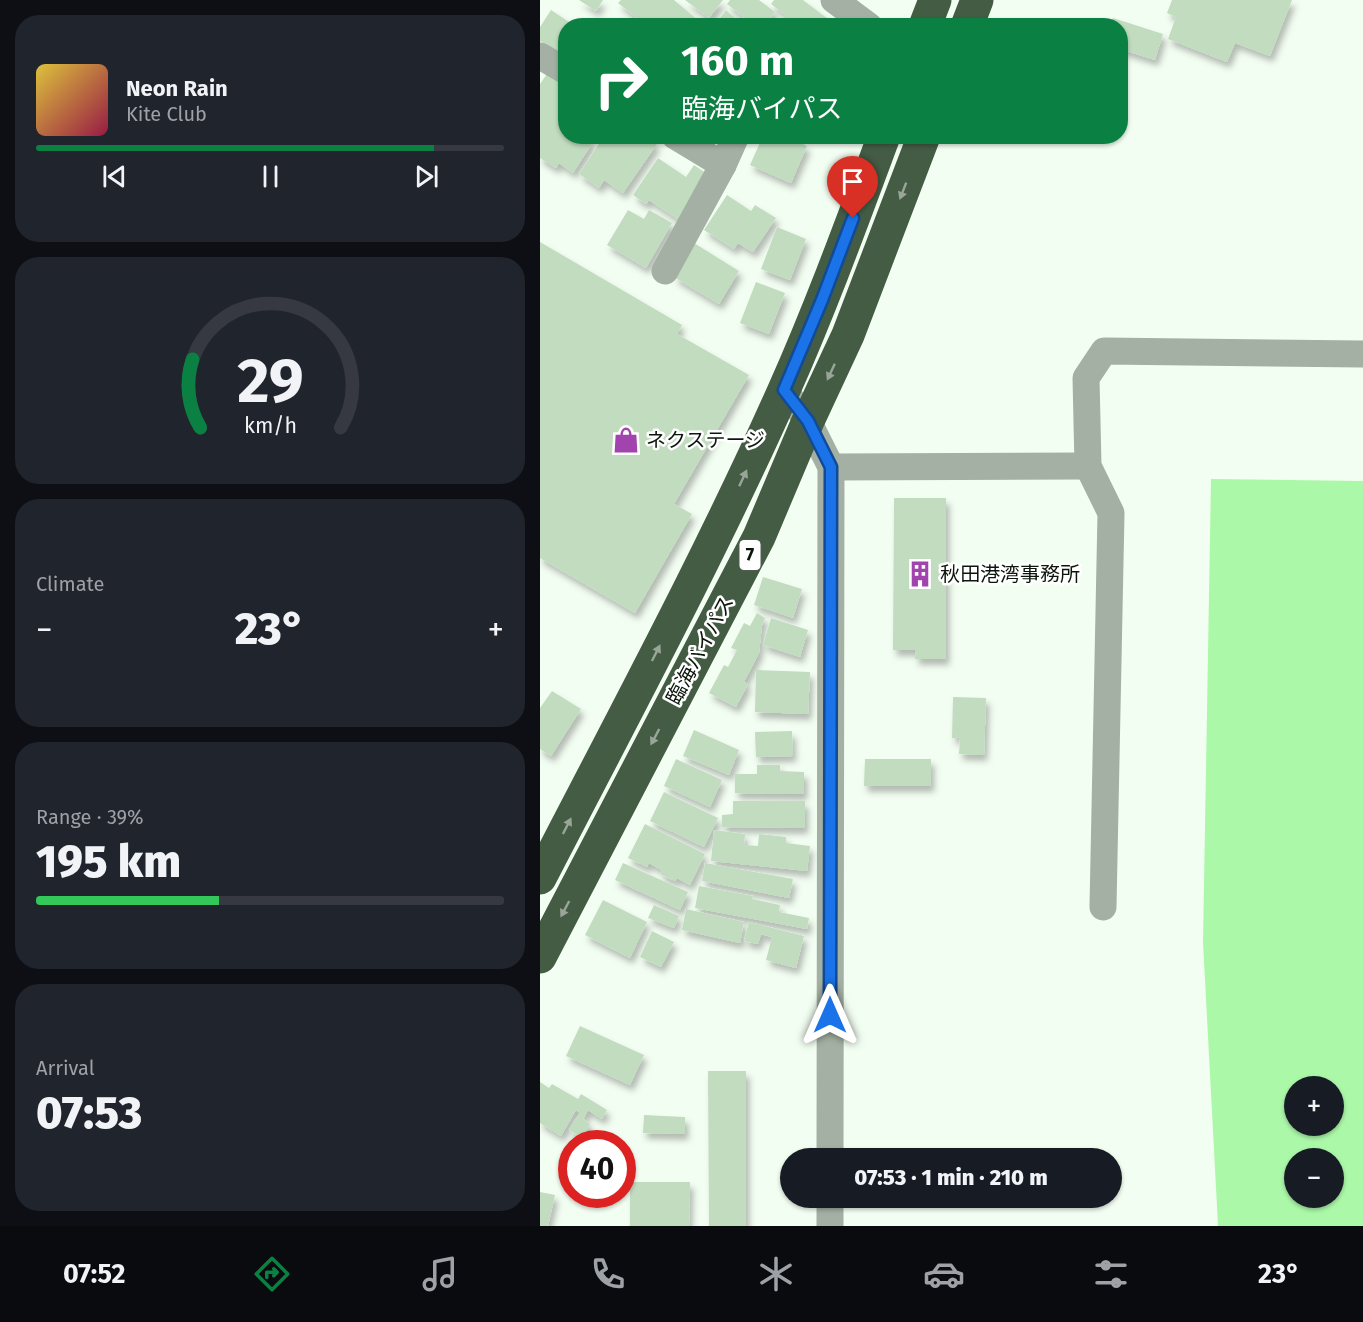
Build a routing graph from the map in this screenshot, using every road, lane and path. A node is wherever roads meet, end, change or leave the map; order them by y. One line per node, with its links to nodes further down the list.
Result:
1 (834, 0): 4 (street)
2 (935, 0): 5 (highway)
3 (977, 0): 6 (highway)
4 (858, 18)
5 (929, 18)
6 (970, 18)
7 (540, 56): 8 (street)
8 (558, 66)
9 (688, 144): 13 (street)
10 (732, 144): 13 (street)
11 (881, 144): 16 (highway, 臨海バイパス / 7)
12 (921, 144): 17 (highway, 臨海バイパス / 7, one-way to 17)
13 (723, 165): 14 (street)
14 (665, 271)
15 (1363, 354): 18 (street)
16 (784, 390): 17 (street); 20 (highway, 臨海バイパス / 7, one-way to 16)
17 (808, 421): 19 (street); 22 (highway, 臨海バイパス / 7, one-way to 22)
18 (1088, 466): 19 (street); 21 (street)
19 (831, 467): 23 (street)
20 (540, 878)
21 (1103, 907)
22 (540, 957)
23 (830, 1148)
24 (830, 1208): 25 (street)
25 (830, 1226)

